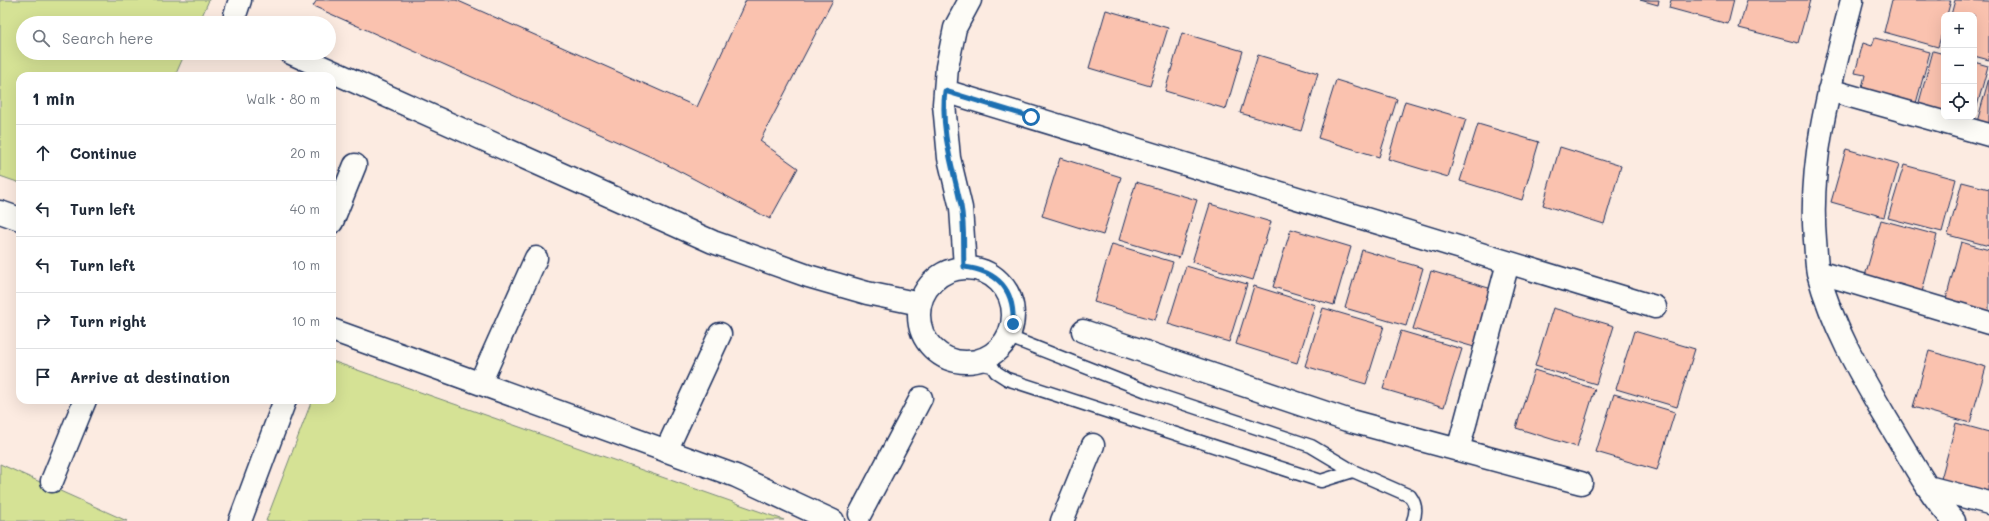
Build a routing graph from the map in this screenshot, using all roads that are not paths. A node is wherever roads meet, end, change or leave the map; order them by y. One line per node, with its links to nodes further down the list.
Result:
1 (240, 0): 4 (street)
2 (970, 0): 9 (street)
3 (1852, 0): 8 (street)
4 (235, 16)
5 (307, 60): 6 (street)
6 (333, 72)
7 (336, 73): 19 (street)
8 (1829, 90): 10 (street); 18 (street)
9 (945, 91): 16 (street); 17 (street)
10 (1989, 135)
11 (355, 165): 13 (street)
12 (0, 212): 14 (street)
13 (336, 212)
14 (16, 218)
15 (536, 258): 27 (street)
16 (1508, 263): 20 (street); 32 (street)
17 (964, 267): 19 (street); 25 (street)
18 (1818, 272): 21 (street); 37 (street)
19 (920, 304): 26 (street)
20 (1655, 307)
21 (1989, 323)
22 (336, 331): 27 (street)
23 (1083, 331): 32 (street)
24 (720, 334): 33 (street)
25 (1009, 337): 26 (street); 34 (lane)
26 (972, 362): 34 (lane)
27 (480, 383): 33 (street)
28 (921, 398): 39 (street)
29 (83, 404): 35 (street)
30 (284, 404): 40 (street)
31 (1093, 445): 42 (street)
32 (1458, 450): 36 (street)
33 (666, 451): 41 (street)
34 (1353, 471): 43 (lane)
35 (52, 481)
36 (1581, 483)
37 (1928, 487): 38 (street); 44 (street)
38 (1989, 503)
39 (865, 517): 41 (street)
40 (240, 521)
41 (834, 521)
42 (1062, 521)
43 (1413, 521)
44 (1954, 521)

